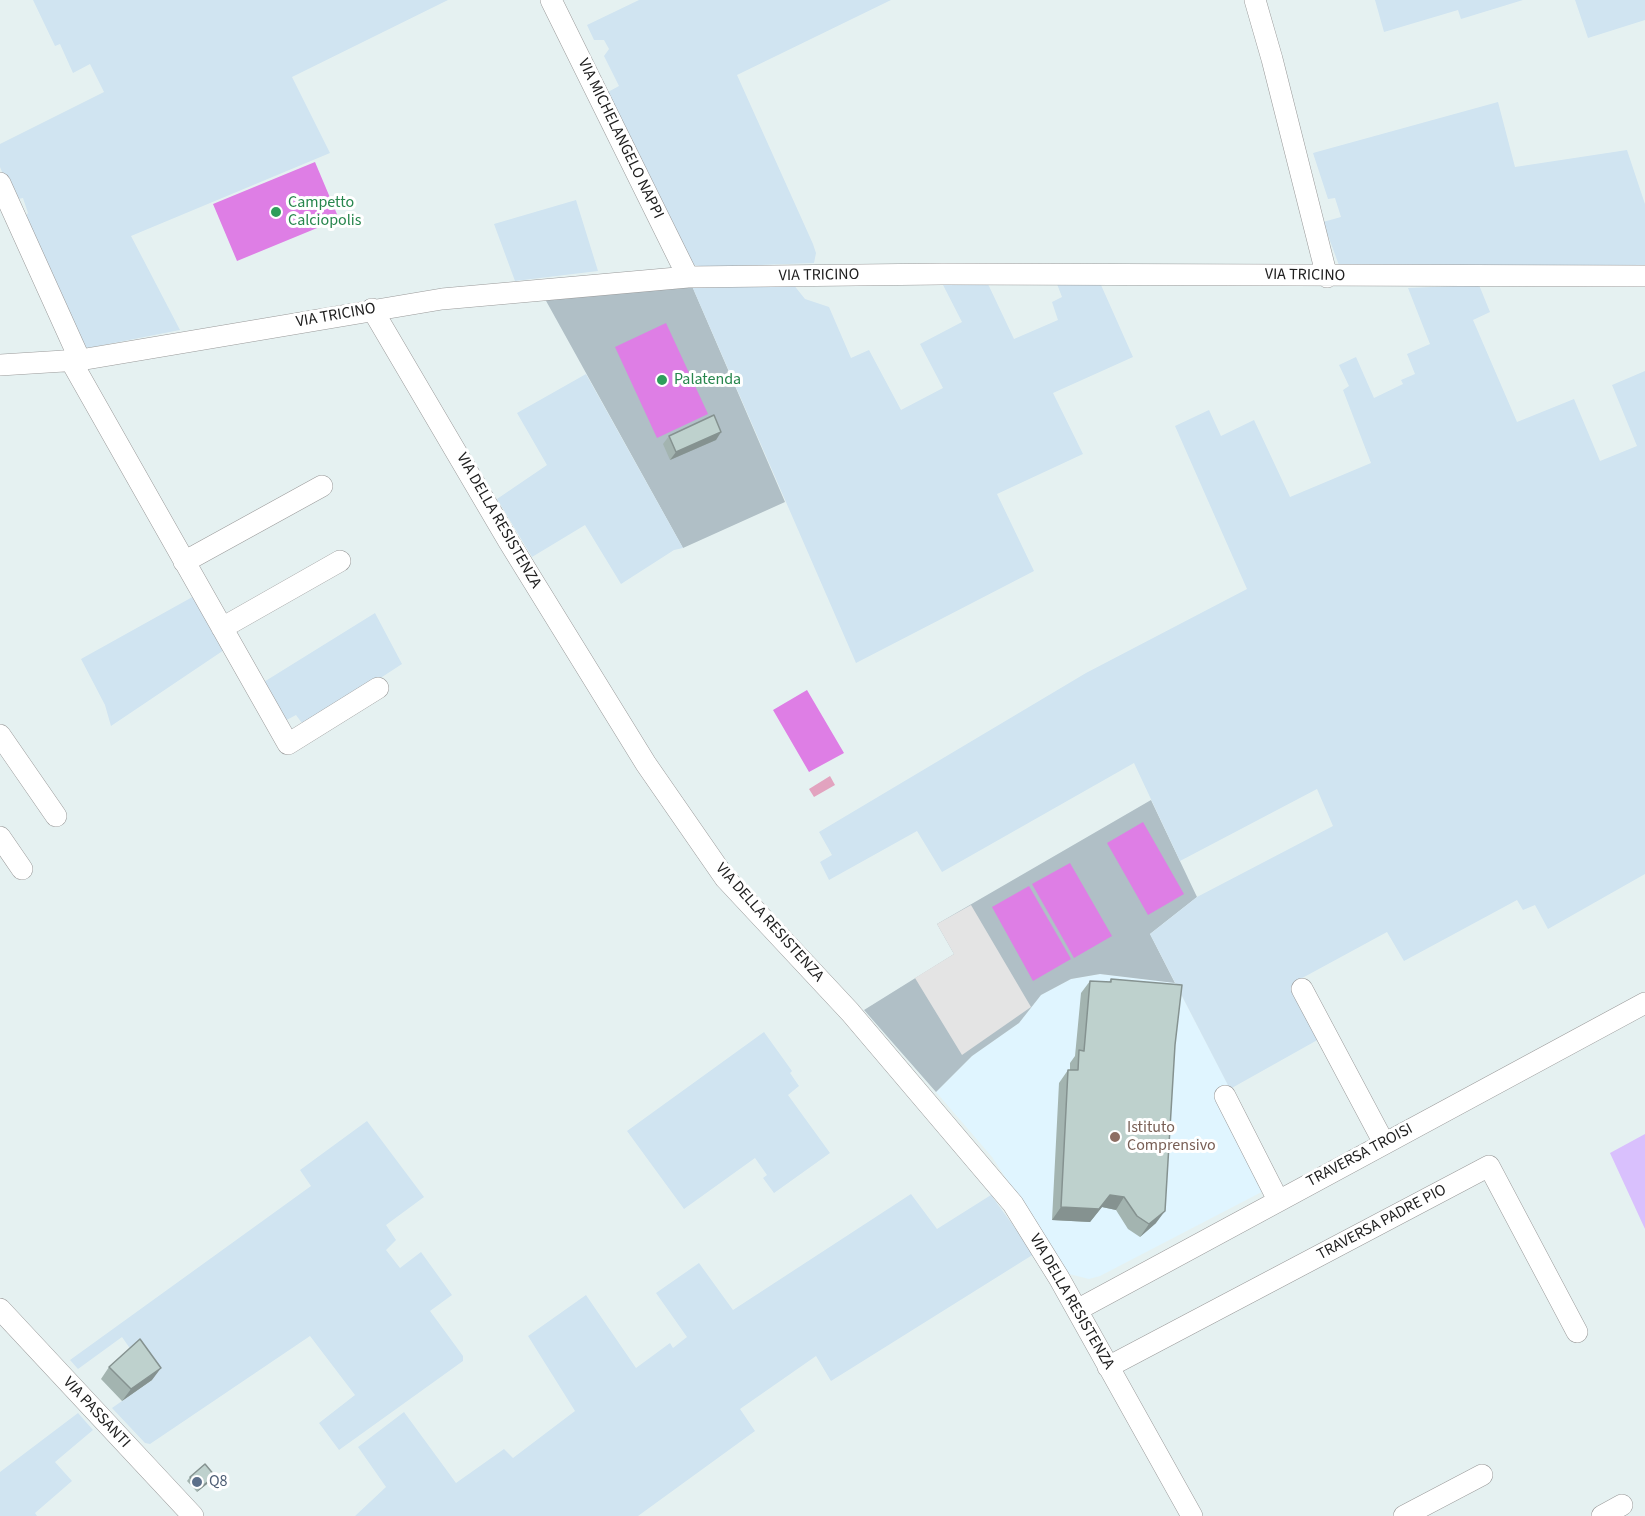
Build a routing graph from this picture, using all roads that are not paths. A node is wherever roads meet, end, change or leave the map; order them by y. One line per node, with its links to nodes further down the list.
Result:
1 (552, 0): 6 (street, VIA MICHELANGELO NAPPI)
2 (1255, 0): 5 (street)
3 (0, 183): 8 (street)
4 (1645, 276): 5 (street, VIA TRICINO)
5 (1327, 277): 6 (street, VIA TRICINO)
6 (688, 278): 7 (street, VIA TRICINO)
7 (372, 309): 8 (street, VIA TRICINO); 25 (street, VIA DELLA RESISTENZA)
8 (75, 361): 9 (street, VIA TRICINO); 12 (street)
9 (0, 365)
10 (322, 486): 12 (street)
11 (340, 561): 13 (street)
12 (184, 562): 13 (street)
13 (222, 628): 14 (street)
14 (378, 688)
15 (0, 735): 16 (street)
16 (56, 816)
17 (0, 837): 18 (street)
18 (22, 869)
19 (1302, 989): 22 (street)
20 (1645, 1003): 22 (street, TRAVERSA TROISI)
21 (1225, 1096): 23 (street)
22 (1384, 1143): 23 (street, TRAVERSA TROISI)
23 (1278, 1200): 25 (street, TRAVERSA TROISI)
24 (0, 1309): 30 (street, VIA PASSANTI)
25 (1077, 1310): 27 (street, VIA DELLA RESISTENZA)
26 (1577, 1332): 27 (street, TRAVERSA PADRE PIO)
27 (1108, 1367): 31 (street, VIA DELLA RESISTENZA)
28 (1482, 1475): 32 (street)
29 (1622, 1505): 33 (street)
30 (193, 1516)
31 (1192, 1516)
32 (1404, 1516)
33 (1602, 1516)

